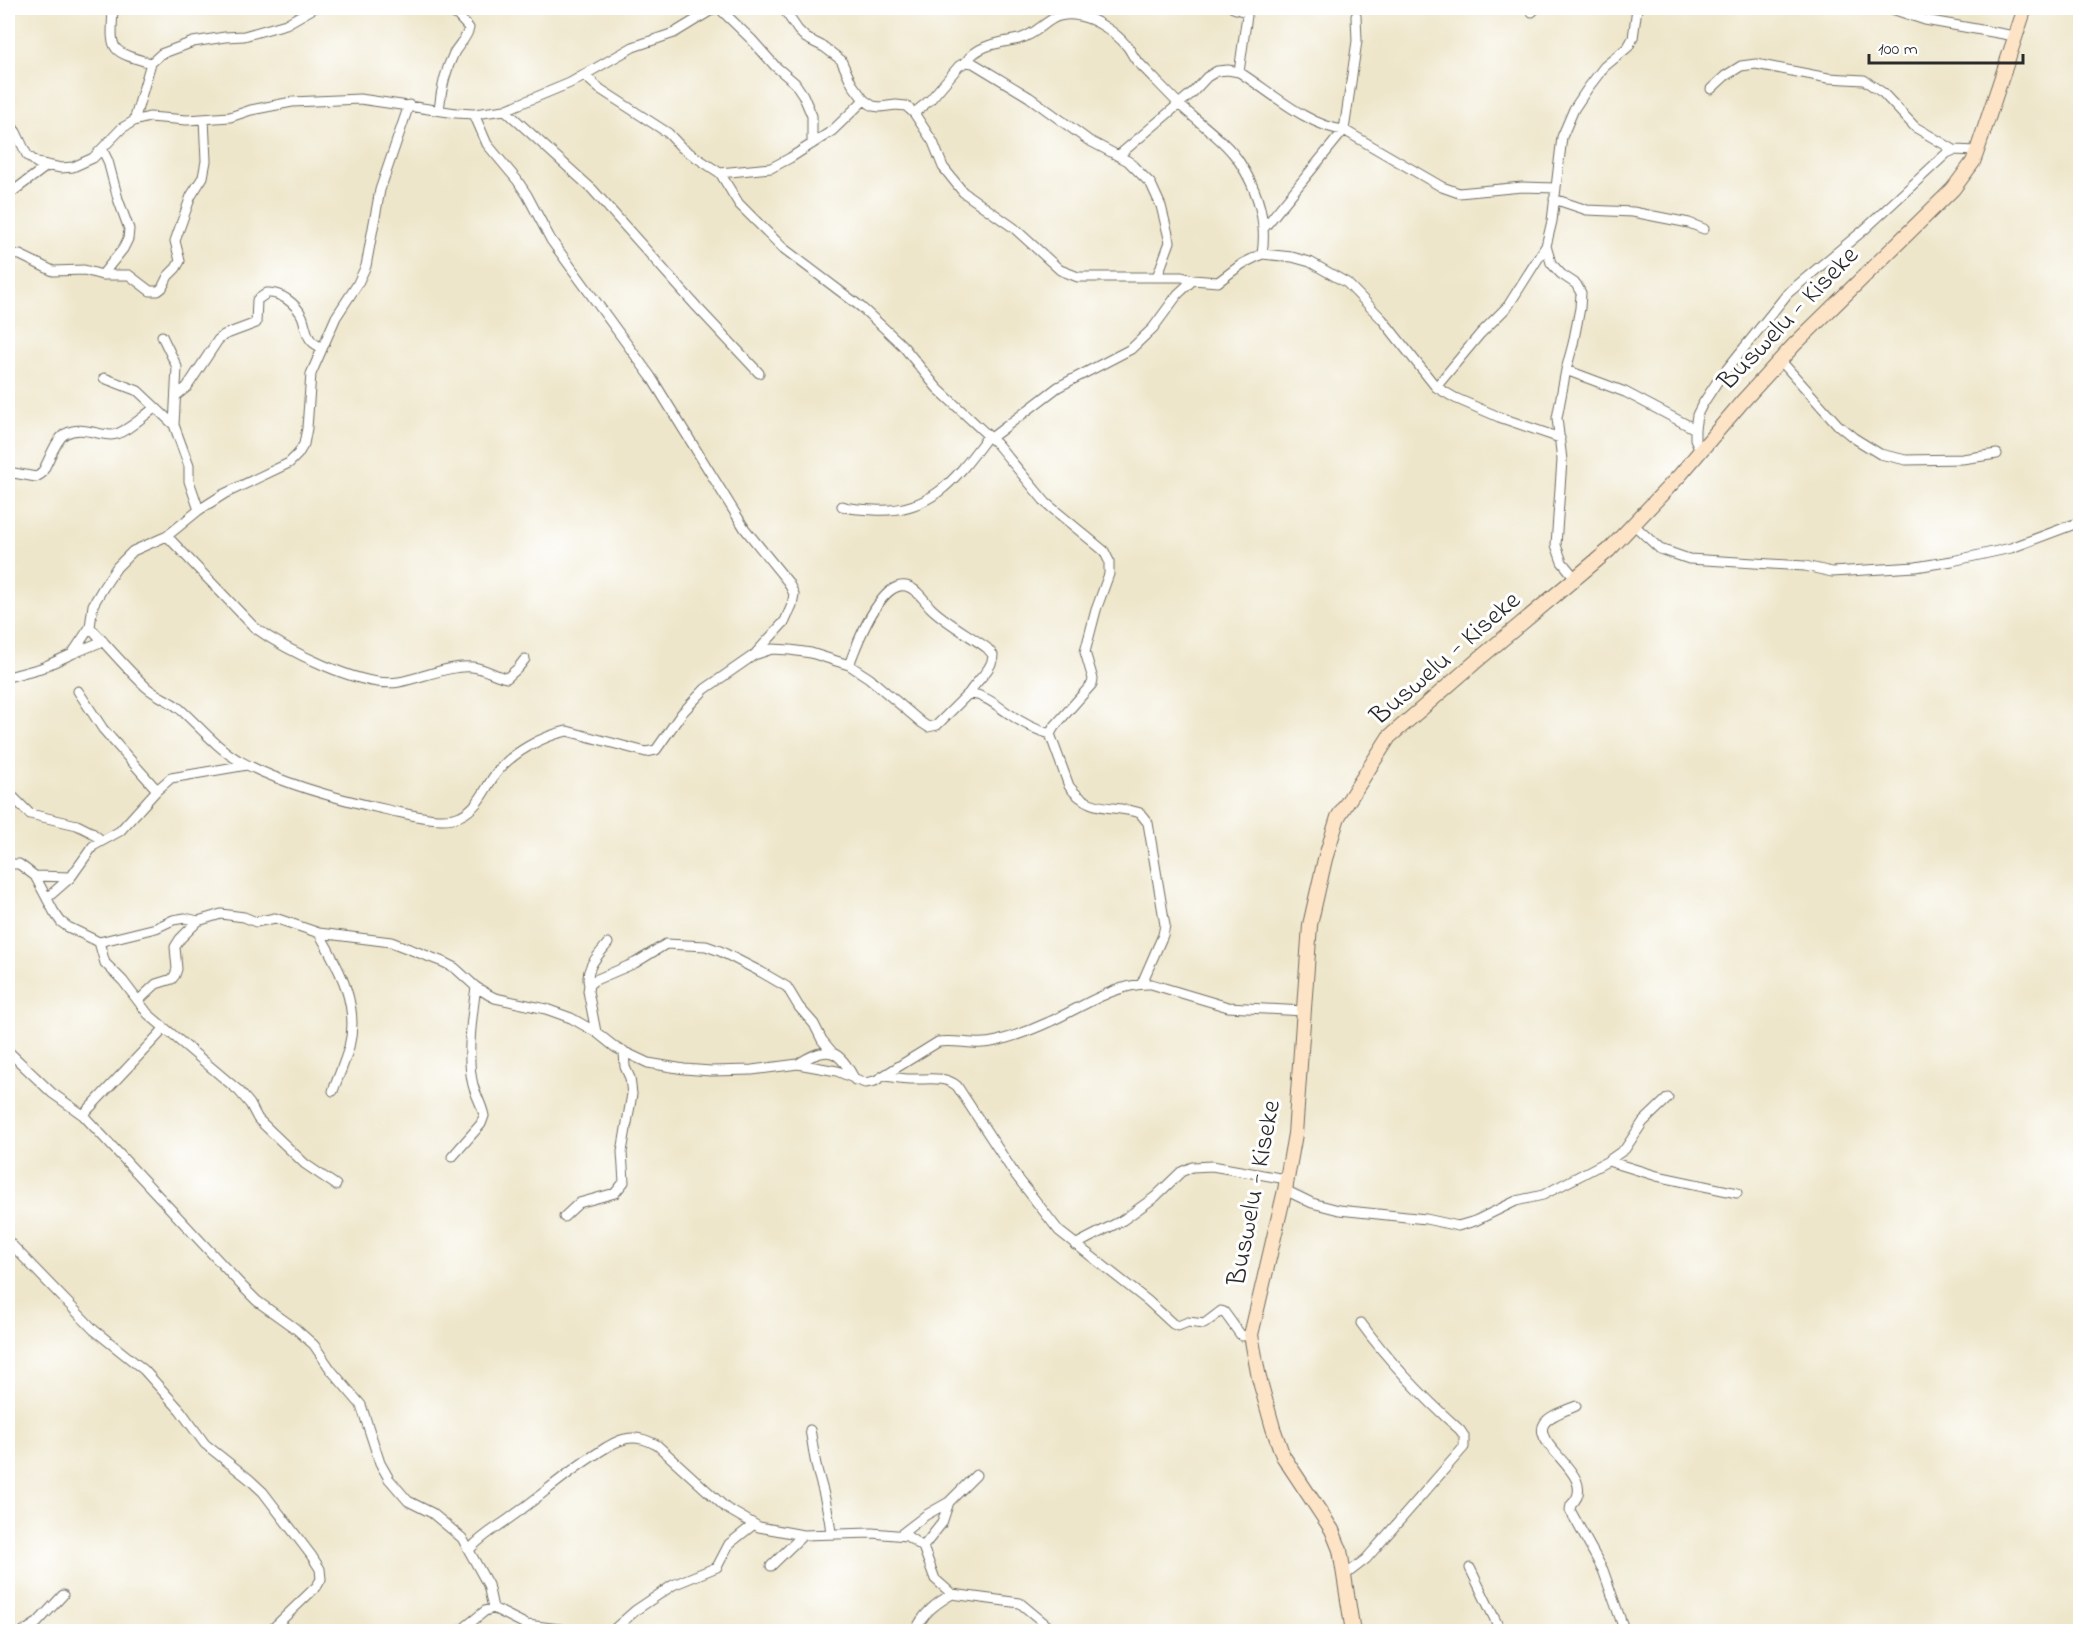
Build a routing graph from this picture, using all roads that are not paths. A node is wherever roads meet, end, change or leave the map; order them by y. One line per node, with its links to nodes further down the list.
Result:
1 (113, 8): 15 (street)
2 (314, 8): 11 (street)
3 (445, 8): 22 (street)
4 (717, 8): 17 (street); 30 (street)
5 (783, 8): 19 (street)
6 (1233, 8): 10 (street)
7 (1637, 8): 37 (street)
8 (1888, 8): 13 (street)
9 (2025, 8): 13 (main road, Buswelu - Kiseke)
10 (1247, 10): 16 (street)
11 (300, 12): 15 (street)
12 (1356, 16): 29 (street)
13 (2015, 36): 33 (main road, Buswelu - Kiseke)
14 (966, 62): 20 (street); 24 (street); 34 (street)
15 (151, 63): 27 (street)
16 (1239, 72): 20 (street); 29 (street)
17 (585, 76): 23 (street); 36 (street)
18 (1711, 89): 32 (street)
19 (864, 100): 24 (street); 30 (street)
20 (1179, 104): 34 (street); 40 (street)
21 (409, 105): 22 (street); 26 (street); 49 (street)
22 (439, 110): 25 (street)
23 (506, 110): 25 (street); 52 (street)
24 (914, 113): 46 (street)
25 (474, 114): 73 (street)
26 (204, 119): 27 (street); 45 (street)
27 (134, 121): 31 (street)
28 (8, 122): 35 (street)
29 (1344, 130): 37 (street); 40 (street)
30 (813, 144): 36 (street)
31 (102, 149): 35 (street); 45 (street)
32 (1954, 150): 33 (street); 58 (street)
33 (1977, 151): 50 (main road, Buswelu - Kiseke)
34 (1118, 156): 46 (street)
35 (47, 166): 38 (street)
36 (720, 173): 59 (street)
37 (1556, 188): 39 (street)
38 (8, 195)
39 (1554, 199): 41 (street); 42 (street)
40 (1264, 228): 44 (street)
41 (1704, 229)
42 (1546, 246): 51 (street); 54 (street)
43 (8, 254): 45 (street)
44 (1263, 254): 47 (street); 54 (street)
45 (102, 275)
46 (1157, 277): 47 (street)
47 (1193, 280): 59 (street)
48 (162, 336): 55 (street)
49 (322, 348): 55 (street); 65 (street)
50 (1780, 360): 61 (main road, Buswelu - Kiseke); 62 (street)
51 (1566, 370): 58 (street); 60 (street)
52 (759, 373)
53 (104, 378): 56 (street)
54 (1436, 387): 60 (street)
55 (177, 395): 57 (street)
56 (155, 408): 57 (street); 63 (street)
57 (174, 425): 65 (street)
58 (1695, 429): 61 (street)
59 (990, 437): 64 (street); 79 (street)
60 (1560, 438): 69 (street)
61 (1701, 450): 67 (main road, Buswelu - Kiseke)
62 (1997, 454)
63 (8, 472)
64 (842, 506)
65 (199, 510): 68 (street)
66 (2080, 522): 67 (street)
67 (1634, 525): 69 (main road, Buswelu - Kiseke)
68 (167, 536): 70 (street); 74 (street)
69 (1575, 579): 100 (main road, Buswelu - Kiseke)
70 (90, 627): 71 (street); 72 (street)
71 (103, 641): 72 (street); 80 (street)
72 (72, 654): 76 (street)
73 (754, 656): 75 (street); 81 (street)
74 (525, 659)
75 (849, 665): 78 (street); 78 (street)
76 (8, 677)
77 (78, 691): 83 (street)
78 (969, 693): 79 (street)
79 (1050, 734): 96 (street)
80 (224, 749): 81 (street); 82 (street)
81 (248, 765): 82 (street)
82 (219, 770): 83 (street)
83 (157, 790): 85 (street)
84 (8, 792): 85 (street)
85 (100, 840): 88 (street)
86 (8, 864): 87 (street)
87 (35, 876): 88 (street); 89 (street)
88 (71, 877): 89 (street)
89 (46, 898): 93 (street)
90 (198, 921): 91 (street); 93 (street); 99 (street)
91 (319, 933): 92 (street); 95 (street)
92 (337, 936): 95 (street); 98 (street)
93 (99, 942): 99 (street)
94 (608, 943): 97 (street)
95 (329, 951): 109 (street)
96 (1142, 983): 100 (street); 107 (street)
97 (589, 985): 102 (street); 105 (street)
98 (476, 987): 102 (street); 112 (street)
99 (138, 1001): 101 (street)
100 (1304, 1011): 114 (main road, Buswelu - Kiseke)
101 (164, 1029): 111 (street); 115 (street)
102 (596, 1032): 104 (street)
103 (8, 1051): 111 (street)
104 (624, 1052): 106 (street); 117 (street)
105 (832, 1052): 106 (street); 108 (street)
106 (798, 1064): 108 (street)
107 (885, 1076): 108 (street); 119 (street)
108 (855, 1080)
109 (333, 1091)
110 (1668, 1098): 113 (street)
111 (83, 1115): 131 (street)
112 (452, 1157)
113 (1608, 1161): 114 (street); 116 (street)
114 (1286, 1184): 119 (street); 121 (main road, Buswelu - Kiseke)
115 (336, 1185)
116 (1737, 1193)
117 (564, 1217)
118 (8, 1241): 139 (street)
119 (1075, 1245): 121 (street)
120 (1361, 1323): 134 (street)
121 (1251, 1335): 134 (main road, Buswelu - Kiseke)
122 (1576, 1406): 147 (street)
123 (810, 1430): 127 (street)
124 (976, 1475): 125 (street)
125 (949, 1502): 129 (street); 130 (street)
126 (753, 1525): 128 (street); 131 (street); 142 (street)
127 (831, 1534): 128 (street); 129 (street)
128 (803, 1535): 132 (street)
129 (900, 1535): 130 (street)
130 (923, 1547): 135 (street)
131 (470, 1549): 137 (street)
132 (771, 1566)
133 (1470, 1568): 146 (street)
134 (1344, 1576): 145 (main road, Buswelu - Kiseke)
135 (952, 1594): 143 (street); 144 (street)
136 (63, 1595): 138 (street)
137 (493, 1608): 140 (street); 141 (street)
138 (23, 1632)
139 (269, 1632)
140 (459, 1632)
141 (584, 1632)
142 (611, 1632)
143 (915, 1632)
144 (1055, 1632)
145 (1353, 1632)
146 (1501, 1632)
147 (1625, 1632)

